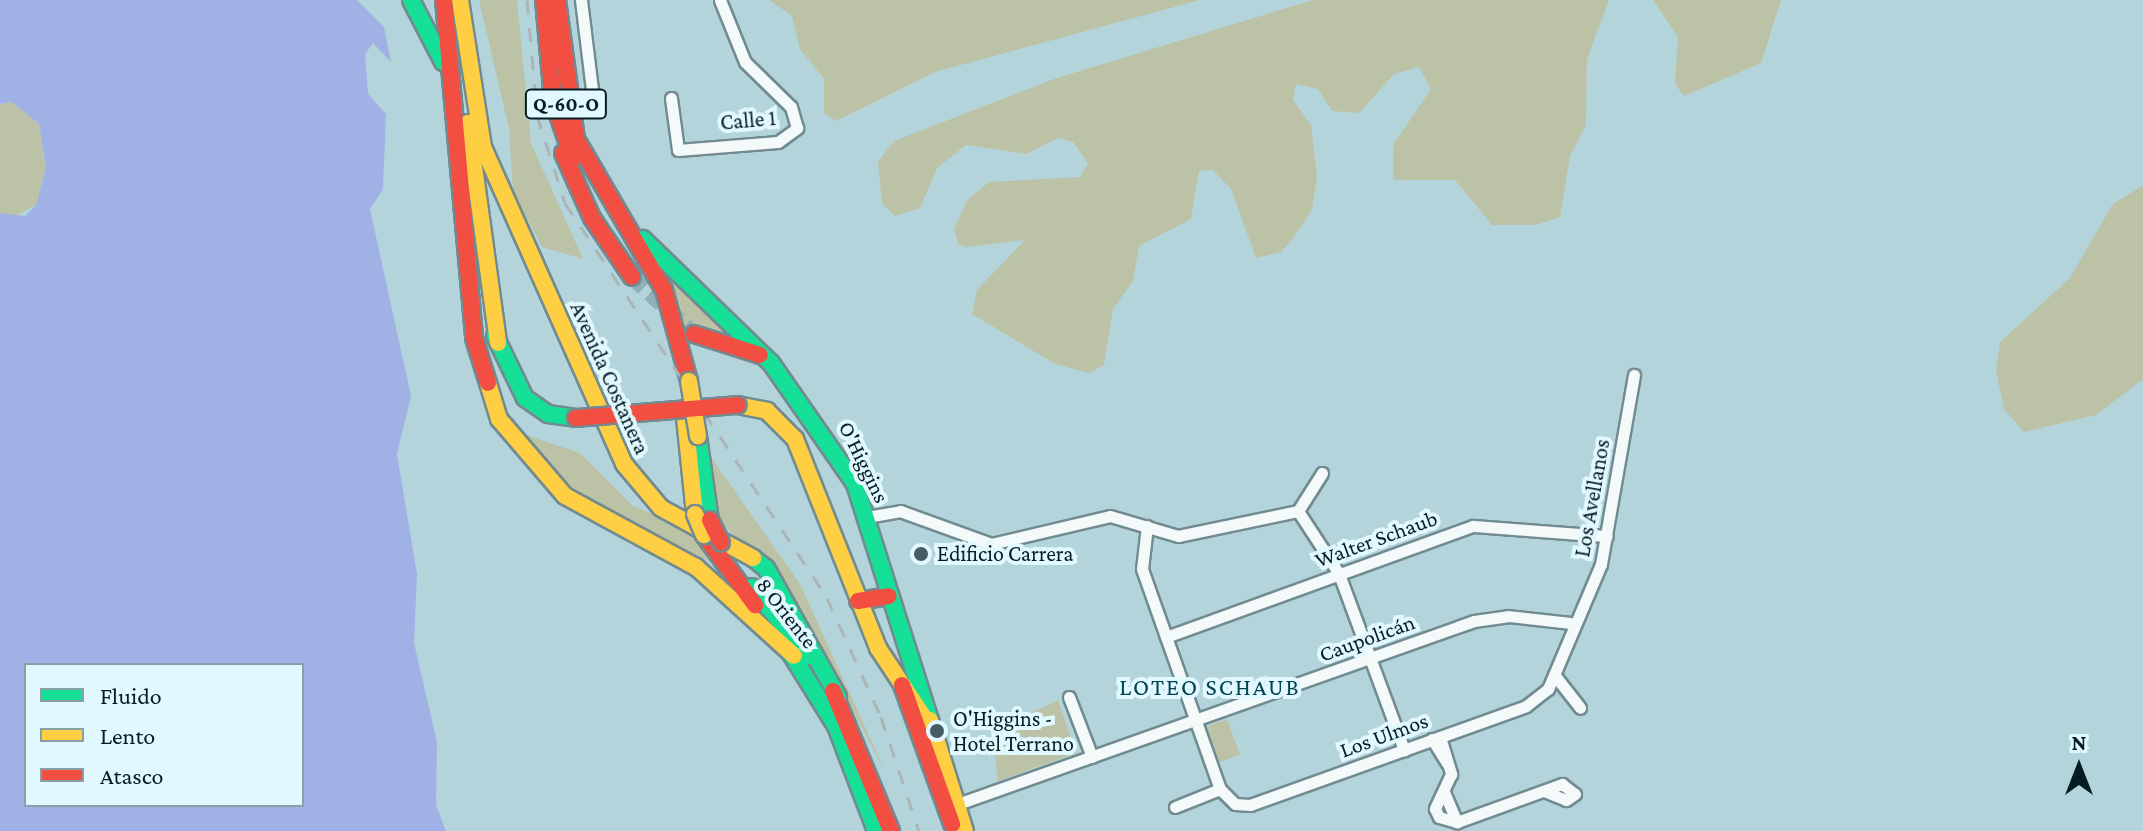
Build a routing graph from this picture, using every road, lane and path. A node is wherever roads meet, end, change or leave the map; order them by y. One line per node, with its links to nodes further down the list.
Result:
1 (411, 0): 11 (main road)
2 (444, 0): 11 (main road)
3 (460, 0): 8 (main road, Avenida Costanera)
4 (544, 0): 14 (main road, Q-60-O)
5 (557, 0): 12 (main road, Q-60-O)
6 (581, 0): 9 (street)
7 (720, 0): 10 (street, Calle 1)
8 (468, 81): 18 (main road); 37 (main road, Avenida Costanera)
9 (592, 90)
10 (671, 98)
11 (453, 99): 13 (main road)
12 (608, 199): 14 (main road, Q-60-O); 15 (main road, O'Higgins)
13 (464, 227): 18 (main road); 33 (main road)
14 (637, 264): 21 (main road, Q-60-O)
15 (740, 326): 17 (main road); 19 (main road, O'Higgins)
16 (694, 334): 17 (main road)
17 (728, 342): 19 (main road)
18 (498, 343): 30 (main road, bridge)
19 (771, 363): 24 (main road, O'Higgins)
20 (1634, 375): 27 (street, Los Avellanos)
21 (683, 378): 25 (main road, 8 Oriente / Q-60-O); 25 (main road, 8 Oriente / Q-60-O, bridge)
22 (1322, 473): 23 (street)
23 (1298, 511): 26 (street); 28 (street)
24 (867, 517): 26 (street); 29 (main road, O'Higgins)
25 (703, 523): 33 (main road, 8 Oriente / Q-60-O); 37 (main road, 8 Oriente / Q-60-O, bridge)
26 (1147, 526): 32 (street)
27 (1607, 536): 28 (street, Walter Schaub); 31 (street, Los Avellanos)
28 (1339, 574): 32 (street, Walter Schaub); 34 (street)
29 (889, 596): 30 (main road); 36 (main road, O'Higgins); 41 (main road, O'Higgins)
30 (858, 601): 36 (main road)
31 (1570, 623): 34 (street, Caupolicán); 35 (street, Los Avellanos)
32 (1166, 637): 40 (street)
33 (794, 656): 49 (main road, 8 Oriente / Q-60-O)
34 (1370, 658): 40 (street, Caupolicán); 43 (street)
35 (1556, 677): 39 (street); 42 (street, Los Ulmos)
36 (903, 689): 41 (main road); 47 (main road, O'Higgins)
37 (838, 697): 50 (main road, 8 Oriente / Q-60-O)
38 (1069, 697): 44 (street)
39 (1580, 708)
40 (1196, 720): 44 (street, Caupolicán); 45 (street)
41 (927, 722): 47 (main road, O'Higgins)
42 (1436, 738): 43 (street, Los Ulmos); 46 (street)
43 (1404, 750): 45 (street, Los Ulmos)
44 (1092, 757): 47 (street, Caupolicán)
45 (1220, 789): 48 (street)
46 (1544, 791)
47 (950, 807): 51 (main road, O'Higgins); 52 (main road, O'Higgins)
48 (1175, 807)
49 (876, 831)
50 (891, 831)
51 (956, 831)
52 (965, 831)

